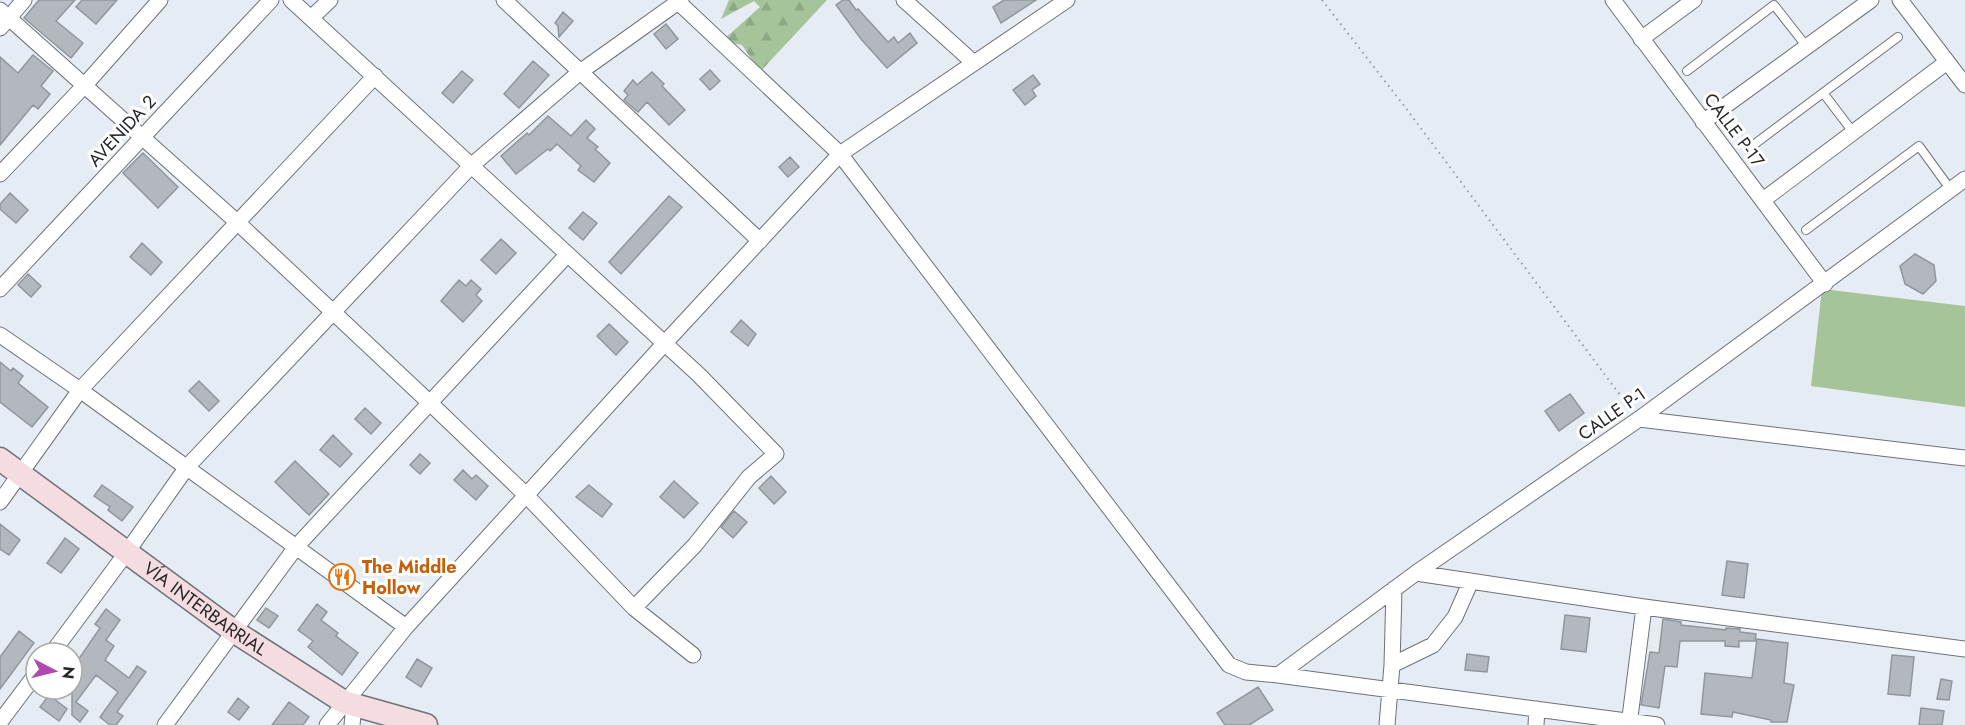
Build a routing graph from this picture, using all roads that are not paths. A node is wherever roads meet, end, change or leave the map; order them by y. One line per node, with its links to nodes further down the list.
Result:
1 (24, 0): 14 (street)
2 (160, 0): 25 (street)
3 (271, 0): 29 (street, AVENIDA 2)
4 (291, 0): 15 (street)
5 (330, 0): 15 (street)
6 (504, 0): 22 (street)
7 (904, 0): 20 (street)
8 (1067, 0): 20 (street)
9 (1613, 0): 17 (street, CALLE P-17)
10 (1694, 0): 17 (street)
11 (1871, 0): 18 (street)
12 (1900, 0): 19 (street)
13 (678, 1): 22 (street); 31 (street)
14 (3, 18): 25 (street)
15 (311, 18): 23 (street)
16 (1898, 37): 26 (lane)
17 (1641, 39): 27 (street, CALLE P-17)
18 (1807, 47): 21 (lane); 27 (street)
19 (1947, 62): 24 (street); 28 (street)
20 (974, 63): 31 (street)
21 (1687, 71)
22 (580, 72): 32 (street); 39 (street)
23 (375, 76): 32 (street); 37 (street)
24 (1965, 85)
25 (84, 86): 29 (street); 33 (street)
26 (1824, 94): 28 (lane); 30 (lane)
27 (1703, 122): 36 (street, CALLE P-17)
28 (1853, 132): 36 (street)
29 (142, 138): 37 (street); 42 (street, AVENIDA 2)
30 (1748, 149)
31 (840, 154): 39 (street); 68 (street)
32 (471, 166): 40 (street); 43 (street)
33 (0, 174)
34 (1965, 179): 35 (street, CALLE P-1)
35 (1951, 190): 38 (lane); 41 (street, CALLE P-1)
36 (1763, 200): 41 (street, CALLE P-17)
37 (237, 222): 43 (street); 46 (street)
38 (1806, 230)
39 (760, 241): 45 (street)
40 (567, 255): 45 (street); 47 (street)
41 (1826, 284): 48 (street, CALLE P-1)
42 (0, 289)
43 (333, 311): 47 (street); 51 (street)
44 (0, 335): 46 (street)
45 (664, 344): 53 (street); 61 (street)
46 (80, 390): 51 (street); 52 (street)
47 (430, 403): 53 (street); 55 (street)
48 (1639, 419): 49 (street); 57 (street, CALLE P-1)
49 (1965, 458)
50 (0, 459): 52 (main road, VÍA INTERBARRIAL)
51 (187, 467): 55 (street); 56 (street)
52 (21, 474): 54 (street); 56 (main road, VÍA INTERBARRIAL)
53 (526, 495): 61 (street); 62 (street)
54 (0, 502)
55 (296, 547): 62 (street); 63 (street)
56 (127, 552): 63 (main road, VÍA INTERBARRIAL); 64 (street)
57 (1416, 573): 58 (street); 59 (street, CALLE P-1)
58 (1471, 581): 60 (street); 67 (street)
59 (1394, 589): 67 (street); 68 (street, CALLE P-1)
60 (1644, 607): 65 (street); 74 (street)
61 (634, 608): 66 (street)
62 (406, 627): 72 (street)
63 (235, 632): 72 (main road, VÍA INTERBARRIAL); 75 (street)
64 (61, 641)
65 (1965, 649)
66 (693, 655)
67 (1392, 665): 70 (street)
68 (1278, 675): 70 (street)
69 (24, 690): 73 (street)
70 (1391, 690): 71 (street); 78 (street)
71 (1537, 709): 74 (street); 79 (street)
72 (350, 711): 76 (street); 77 (main road, VÍA INTERBARRIAL)
73 (0, 722)
74 (1629, 723): 80 (street)
75 (165, 725)
76 (327, 725)
77 (426, 725)
78 (1387, 725)
79 (1536, 725)
80 (1657, 725)

